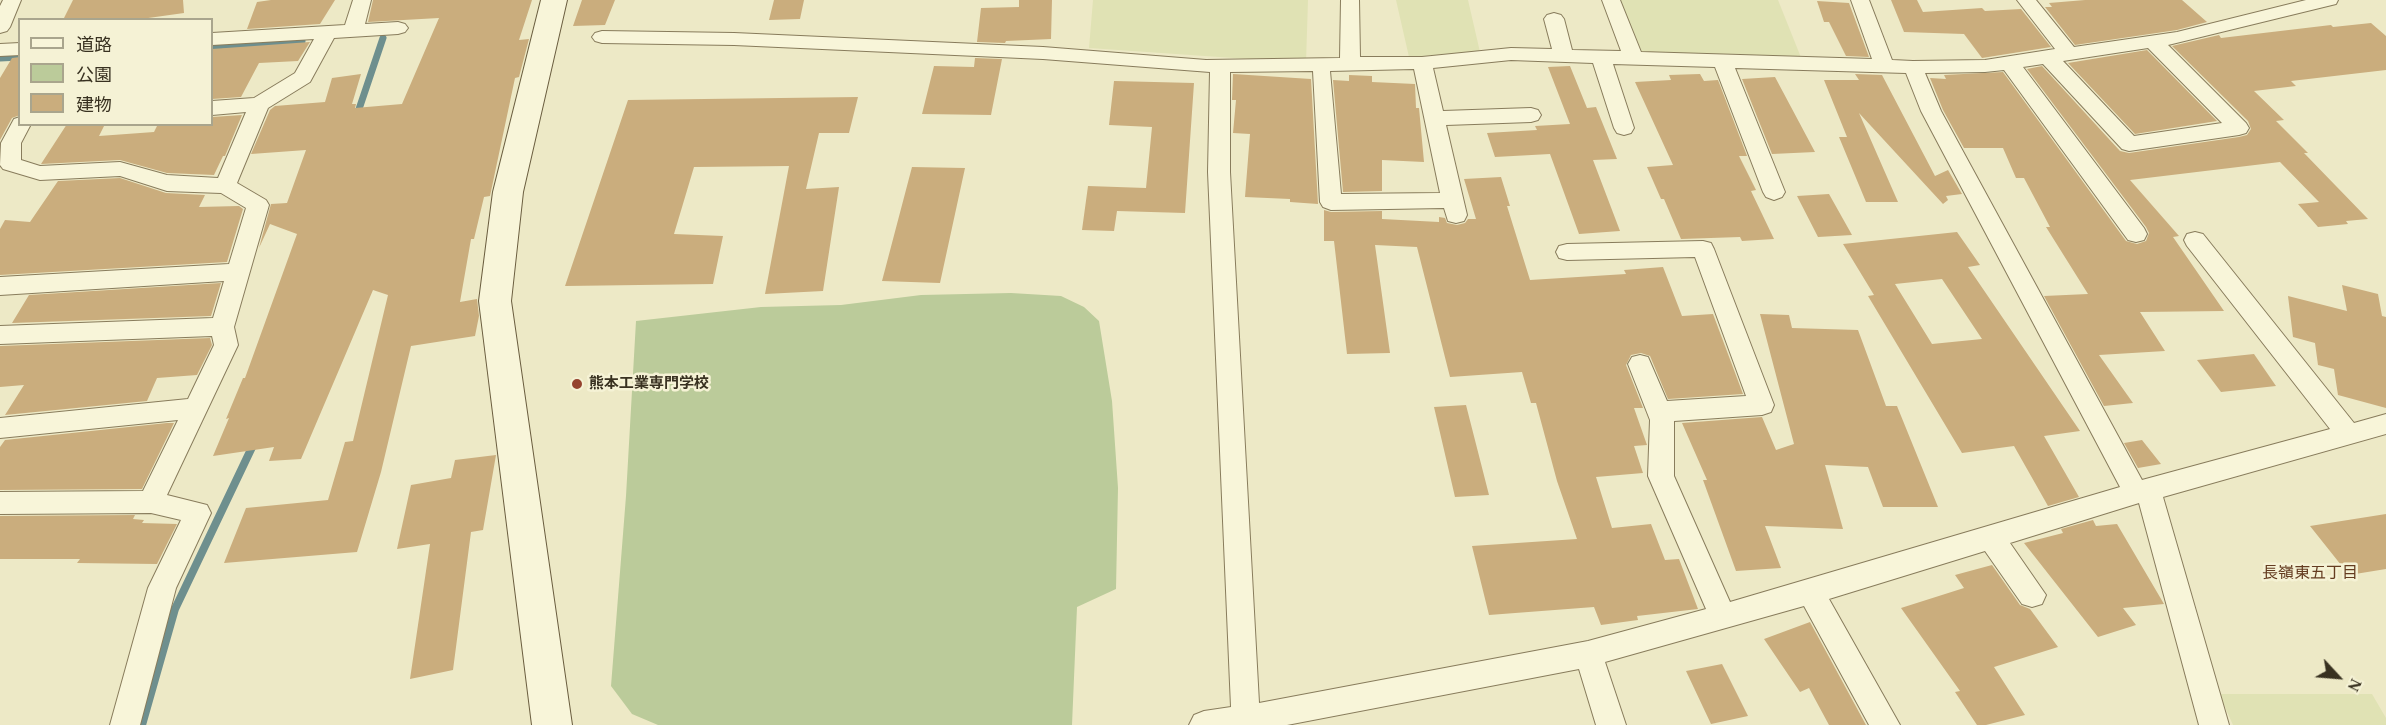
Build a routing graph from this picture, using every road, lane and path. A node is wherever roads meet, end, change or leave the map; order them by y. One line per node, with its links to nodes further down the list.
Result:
1 (12, 0): 10 (street)
2 (362, 0): 12 (street)
3 (554, 0): 63 (street)
4 (1350, 0): 27 (street)
5 (1611, 0): 23 (street)
6 (1860, 0): 29 (street)
7 (2026, 0): 19 (street)
8 (2315, 1): 16 (street)
9 (1554, 19): 20 (street)
10 (0, 27)
11 (398, 28): 12 (street)
12 (353, 31): 13 (street)
13 (327, 32): 15 (street); 32 (street)
14 (602, 37): 28 (street)
15 (213, 39)
16 (2152, 41): 19 (street); 21 (street)
17 (18, 49): 18 (street)
18 (0, 50)
19 (2069, 54): 21 (street)
20 (1564, 56): 22 (street); 26 (street)
21 (2048, 57): 25 (street)
22 (1600, 58): 23 (street); 37 (street)
23 (1634, 59): 24 (street)
24 (1723, 61): 29 (street); 39 (street)
25 (2009, 62): 30 (street); 40 (street)
26 (1422, 63): 27 (street); 35 (street)
27 (1350, 65): 28 (street)
28 (1220, 66): 61 (street)
29 (1884, 66): 30 (street)
30 (1912, 67): 53 (street)
31 (1322, 73): 35 (street)
32 (259, 104): 33 (street); 38 (street)
33 (213, 108)
34 (1531, 115): 35 (street)
35 (1434, 118)
36 (20, 126): 38 (street)
37 (1624, 128)
38 (225, 186): 43 (street)
39 (1774, 192)
40 (2136, 234)
41 (2195, 240): 52 (street)
42 (1567, 252): 49 (street)
43 (239, 272): 44 (street); 45 (street)
44 (0, 286)
45 (222, 327): 46 (street); 48 (street)
46 (0, 335)
47 (1640, 364): 49 (street)
48 (196, 408): 51 (street); 54 (street)
49 (1659, 411): 59 (street)
50 (2386, 424): 52 (street)
51 (0, 428)
52 (2348, 434): 53 (street)
53 (2142, 492): 56 (street); 67 (street)
54 (151, 502): 55 (street); 62 (street)
55 (0, 503)
56 (1990, 537): 57 (street); 58 (street)
57 (1811, 592): 59 (street); 66 (street)
58 (2032, 595)
59 (1723, 616): 60 (street)
60 (1588, 654): 61 (street); 65 (street)
61 (1246, 722): 64 (street)
62 (125, 725)
63 (552, 725)
64 (1204, 725)
65 (1611, 725)
66 (1885, 725)
67 (2214, 725)

